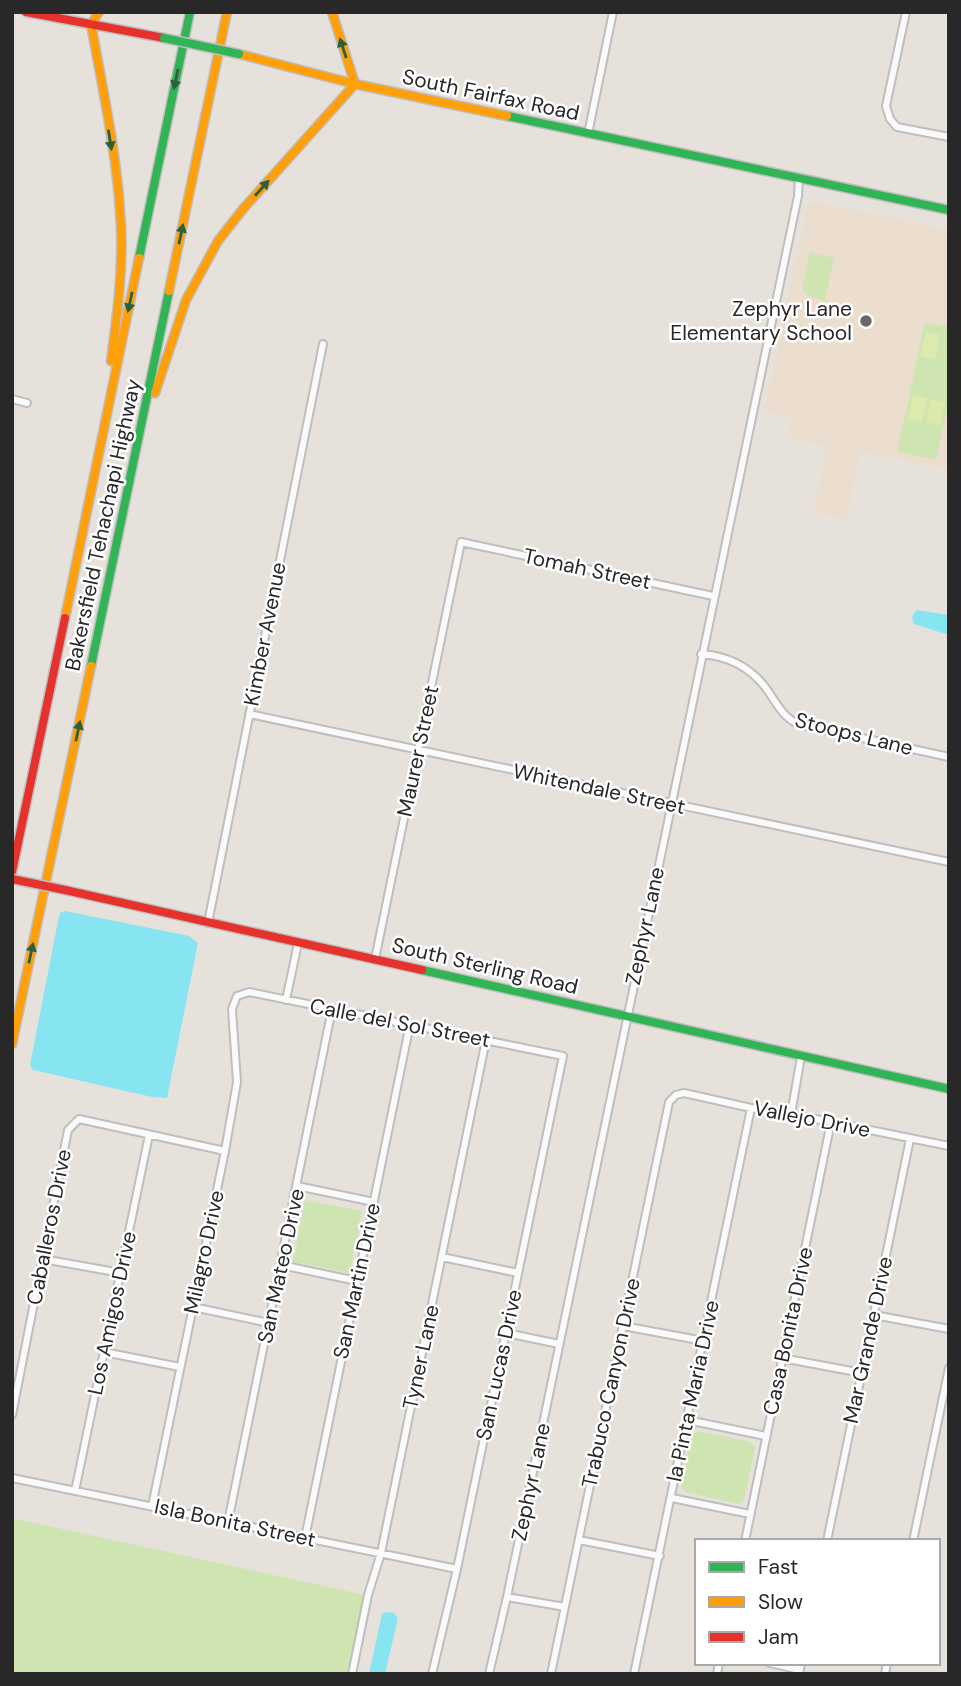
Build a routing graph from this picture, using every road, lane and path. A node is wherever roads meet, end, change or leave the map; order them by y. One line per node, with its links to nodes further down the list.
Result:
1 (26, 12): 8 (main road, South Fairfax Road)
2 (99, 12): 8 (main road)
3 (190, 12): 18 (main road, Bakersfield Tehachapi Highway, one-way to 18)
4 (227, 12): 17 (main road, Bakersfield Tehachapi Highway, one-way to 4)
5 (332, 12): 9 (main road, one-way to 5)
6 (613, 12): 10 (street)
7 (906, 12): 11 (street)
8 (91, 24): 9 (main road, South Fairfax Road, bridge); 18 (main road, one-way to 18)
9 (355, 84): 10 (main road, South Fairfax Road); 17 (main road, one-way to 9)
10 (588, 134): 12 (main road, South Fairfax Road)
11 (949, 137)
12 (799, 178): 13 (main road, South Fairfax Road); 20 (street, Zephyr Lane)
13 (949, 210)
14 (323, 344): 22 (street, Kimber Avenue)
15 (12, 399): 16 (street)
16 (27, 402)
17 (138, 445): 38 (main road, Bakersfield Tehachapi Highway, one-way to 17)
18 (95, 471): 27 (main road, Bakersfield Tehachapi Highway)
19 (461, 542): 20 (street, Tomah Street); 23 (street, Maurer Street)
20 (713, 596): 21 (street, Zephyr Lane)
21 (701, 654): 24 (street, Stoops Lane); 25 (street, Zephyr Lane)
22 (249, 714): 23 (street, Whitendale Street); 29 (street, Kimber Avenue)
23 (418, 751): 25 (street, Whitendale Street); 31 (street, Maurer Street)
24 (949, 757)
25 (670, 804): 26 (street, Whitendale Street); 35 (street, Zephyr Lane)
26 (949, 862)
27 (12, 872)
28 (12, 879): 29 (main road, South Sterling Road, bridge)
29 (208, 923): 30 (main road, South Sterling Road)
30 (298, 943): 31 (main road, South Sterling Road); 33 (street)
31 (375, 959): 35 (main road, South Sterling Road)
32 (237, 996): 33 (street, Calle del Sol Street); 49 (street, Milagro Drive)
33 (286, 1000): 34 (street, Calle del Sol Street)
34 (332, 1009): 36 (street, Calle del Sol Street); 50 (street, San Mateo Drive)
35 (626, 1017): 40 (main road, South Sterling Road); 65 (street, Zephyr Lane)
36 (410, 1024): 37 (street, Calle del Sol Street); 51 (street, San Martin Drive)
37 (486, 1040): 39 (street, Calle del Sol Street); 52 (street, Tyner Lane)
38 (12, 1044)
39 (563, 1056): 56 (street, San Lucas Drive)
40 (802, 1057): 41 (main road, South Sterling Road); 44 (street)
41 (949, 1089)
42 (676, 1095): 43 (street, Vallejo Drive); 61 (street, Trabuco Canyon Drive)
43 (751, 1108): 44 (street, Vallejo Drive); 64 (street, la Pinta Maria Drive)
44 (791, 1114): 45 (street, Vallejo Drive)
45 (831, 1122): 47 (street, Vallejo Drive); 67 (street, Casa Bonita Drive)
46 (149, 1135): 49 (street); 53 (street, Caballeros Drive); 55 (street, Los Amigos Drive)
47 (910, 1139): 48 (street, Vallejo Drive); 59 (street, Mar Grande Drive)
48 (949, 1146)
49 (225, 1151): 58 (street, Milagro Drive)
50 (297, 1186): 51 (street); 54 (street, San Mateo Drive)
51 (374, 1202): 57 (street, San Martin Drive)
52 (442, 1257): 56 (street); 85 (street, Tyner Lane)
53 (43, 1259): 55 (street); 71 (street, Caballeros Drive)
54 (281, 1265): 57 (street); 60 (street, San Mateo Drive)
55 (121, 1273): 66 (street, Los Amigos Drive)
56 (518, 1273): 63 (street, San Lucas Drive)
57 (357, 1281): 80 (street, San Martin Drive)
58 (193, 1307): 60 (street); 68 (street, Milagro Drive)
59 (874, 1315): 62 (street); 70 (street, Mar Grande Drive)
60 (269, 1323): 79 (street, San Mateo Drive)
61 (623, 1326): 64 (street); 84 (street, Trabuco Canyon Drive)
62 (949, 1329)
63 (506, 1333): 65 (street); 87 (street, San Lucas Drive)
64 (704, 1341): 72 (street, la Pinta Maria Drive)
65 (559, 1344): 88 (street, Zephyr Lane)
66 (104, 1352): 68 (street); 75 (street, Los Amigos Drive)
67 (782, 1358): 70 (street); 73 (street, Casa Bonita Drive)
68 (180, 1367): 77 (street, Milagro Drive)
69 (949, 1368): 83 (street)
70 (862, 1373): 82 (street, Mar Grande Drive)
71 (12, 1415)
72 (688, 1420): 73 (street); 76 (street, la Pinta Maria Drive)
73 (766, 1436): 78 (street, Casa Bonita Drive)
74 (12, 1478): 75 (street, Isla Bonita Street)
75 (75, 1491): 77 (street, Isla Bonita Street)
76 (672, 1498): 78 (street); 86 (street, la Pinta Maria Drive)
77 (152, 1506): 79 (street, Isla Bonita Street)
78 (750, 1514): 81 (street, Casa Bonita Drive)
79 (228, 1522): 80 (street, Isla Bonita Street)
80 (304, 1538): 85 (street, Isla Bonita Street)
81 (745, 1539)
82 (827, 1539)
83 (913, 1539)
84 (579, 1540): 86 (street); 89 (street, Trabuco Canyon Drive)
85 (381, 1553): 87 (street, Isla Bonita Street); 92 (street, Tyner Lane)
86 (660, 1556): 96 (street, la Pinta Maria Drive)
87 (457, 1569): 93 (street, San Lucas Drive)
88 (507, 1597): 89 (street); 94 (street, Zephyr Lane)
89 (565, 1607): 95 (street, Trabuco Canyon Drive)
90 (780, 1665): 91 (street)
91 (800, 1669)
92 (352, 1674)
93 (432, 1674)
94 (489, 1674)
95 (551, 1674)
96 (634, 1674)

